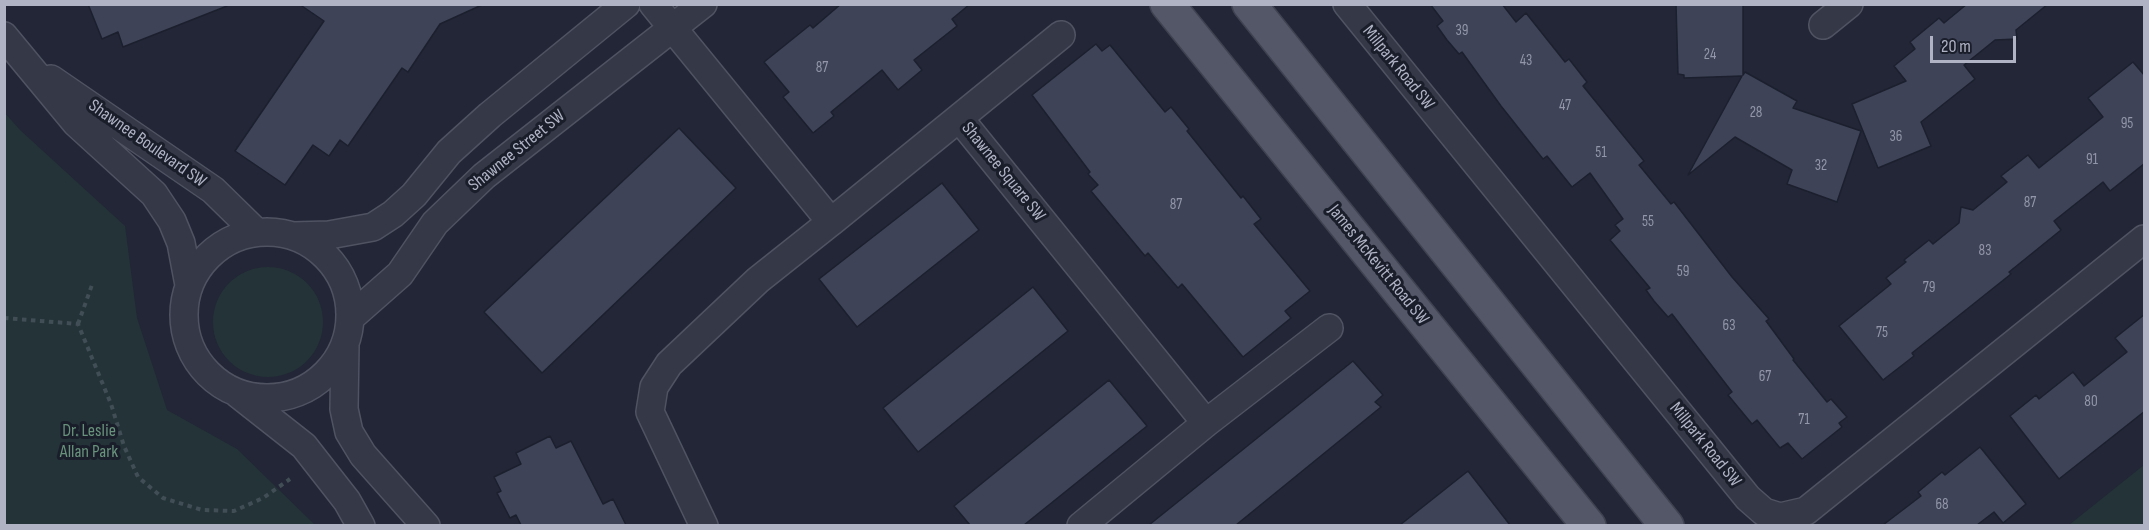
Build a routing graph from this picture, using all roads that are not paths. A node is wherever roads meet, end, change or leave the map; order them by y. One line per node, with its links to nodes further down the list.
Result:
1 (626, 4): 16 (street)
2 (653, 4): 9 (street)
3 (704, 4): 9 (street, Shawnee Street SW)
4 (1167, 4): 27 (main road, James McKevitt Road SW)
5 (1249, 4): 28 (main road)
6 (1347, 4): 17 (street, Millpark Road SW)
7 (1849, 4): 8 (street)
8 (1823, 25)
9 (672, 28): 14 (street); 20 (street, Shawnee Street SW)
10 (1061, 35): 13 (street)
11 (4, 36): 12 (street, Shawnee Boulevard SW)
12 (30, 65): 15 (street, Shawnee Boulevard SW); 18 (street, Shawnee Boulevard SW)
13 (959, 118): 14 (street, Shawnee Square SW); 22 (street, Shawnee Square SW)
14 (831, 222): 25 (street, Shawnee Square SW)
15 (256, 232): 16 (street); 18 (street)
16 (293, 236): 20 (street)
17 (2145, 239)
18 (189, 285): 21 (street)
19 (1329, 328): 22 (street)
20 (348, 331): 21 (street); 24 (street)
21 (237, 394): 23 (street)
22 (1206, 423): 26 (street)
23 (362, 525)
24 (426, 525)
25 (704, 525)
26 (1081, 525)
27 (1589, 525)
28 (1667, 525)

